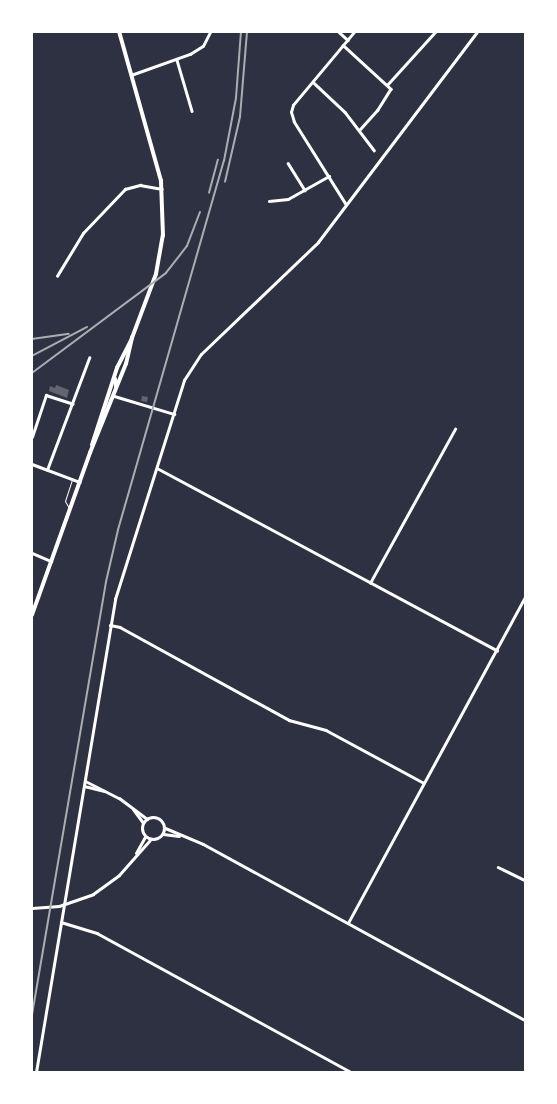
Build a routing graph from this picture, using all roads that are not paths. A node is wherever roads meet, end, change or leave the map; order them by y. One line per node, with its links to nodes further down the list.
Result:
1 (119, 32): 10 (main road)
2 (210, 32): 9 (street)
3 (339, 32): 7 (street)
4 (354, 32): 7 (street)
5 (477, 32): 21 (street)
6 (433, 33): 12 (street)
7 (348, 40): 8 (street)
8 (343, 45): 11 (street); 12 (street)
9 (177, 60): 10 (street); 13 (street)
10 (131, 75): 18 (main road)
11 (313, 82): 14 (street); 17 (street)
12 (387, 85): 14 (street)
13 (192, 111)
14 (360, 130): 15 (street)
15 (374, 150)
16 (288, 163): 19 (street)
17 (328, 176): 19 (street); 21 (street)
18 (162, 189): 22 (street); 23 (main road)
19 (305, 190): 20 (street)
20 (269, 201)
21 (346, 204): 29 (street)
22 (56, 276)
23 (132, 338): 25 (main road); 26 (main road)
24 (89, 358): 27 (street)
25 (115, 376): 26 (street); 28 (main road)
26 (114, 396): 28 (street); 29 (street); 32 (main road)
27 (73, 404): 31 (street); 35 (street)
28 (104, 406): 32 (main road)
29 (174, 414): 34 (street)
30 (455, 429): 41 (street)
31 (32, 437)
32 (90, 454): 37 (main road)
33 (32, 464): 35 (street)
34 (156, 468): 41 (street); 44 (street)
35 (47, 470): 36 (street)
36 (72, 479): 37 (street); 38 (lane)
37 (80, 482): 38 (main road)
38 (70, 510): 40 (main road)
39 (32, 553): 40 (street)
40 (51, 561): 43 (main road)
41 (370, 583): 45 (street)
42 (525, 597): 45 (street)
43 (32, 615)
44 (110, 625): 46 (street); 47 (street)
45 (497, 650): 47 (street)
46 (85, 781): 48 (street); 49 (street)
47 (424, 783): 63 (street)
48 (84, 786): 49 (street); 62 (street)
49 (108, 792): 50 (street)
50 (132, 807): 51 (street); 52 (street)
51 (147, 819): 52 (street); 53 (street)
52 (143, 823): 56 (street)
53 (165, 828): 54 (street); 55 (street)
54 (163, 834): 55 (street); 57 (street)
55 (181, 836): 63 (street)
56 (145, 837): 57 (street); 58 (street)
57 (150, 840): 58 (street)
58 (135, 856): 61 (street)
59 (498, 867): 60 (street)
60 (525, 880)
61 (32, 908)
62 (61, 922): 65 (street); 66 (street)
63 (348, 923): 64 (street)
64 (525, 1020)
65 (36, 1072)
66 (351, 1072)

